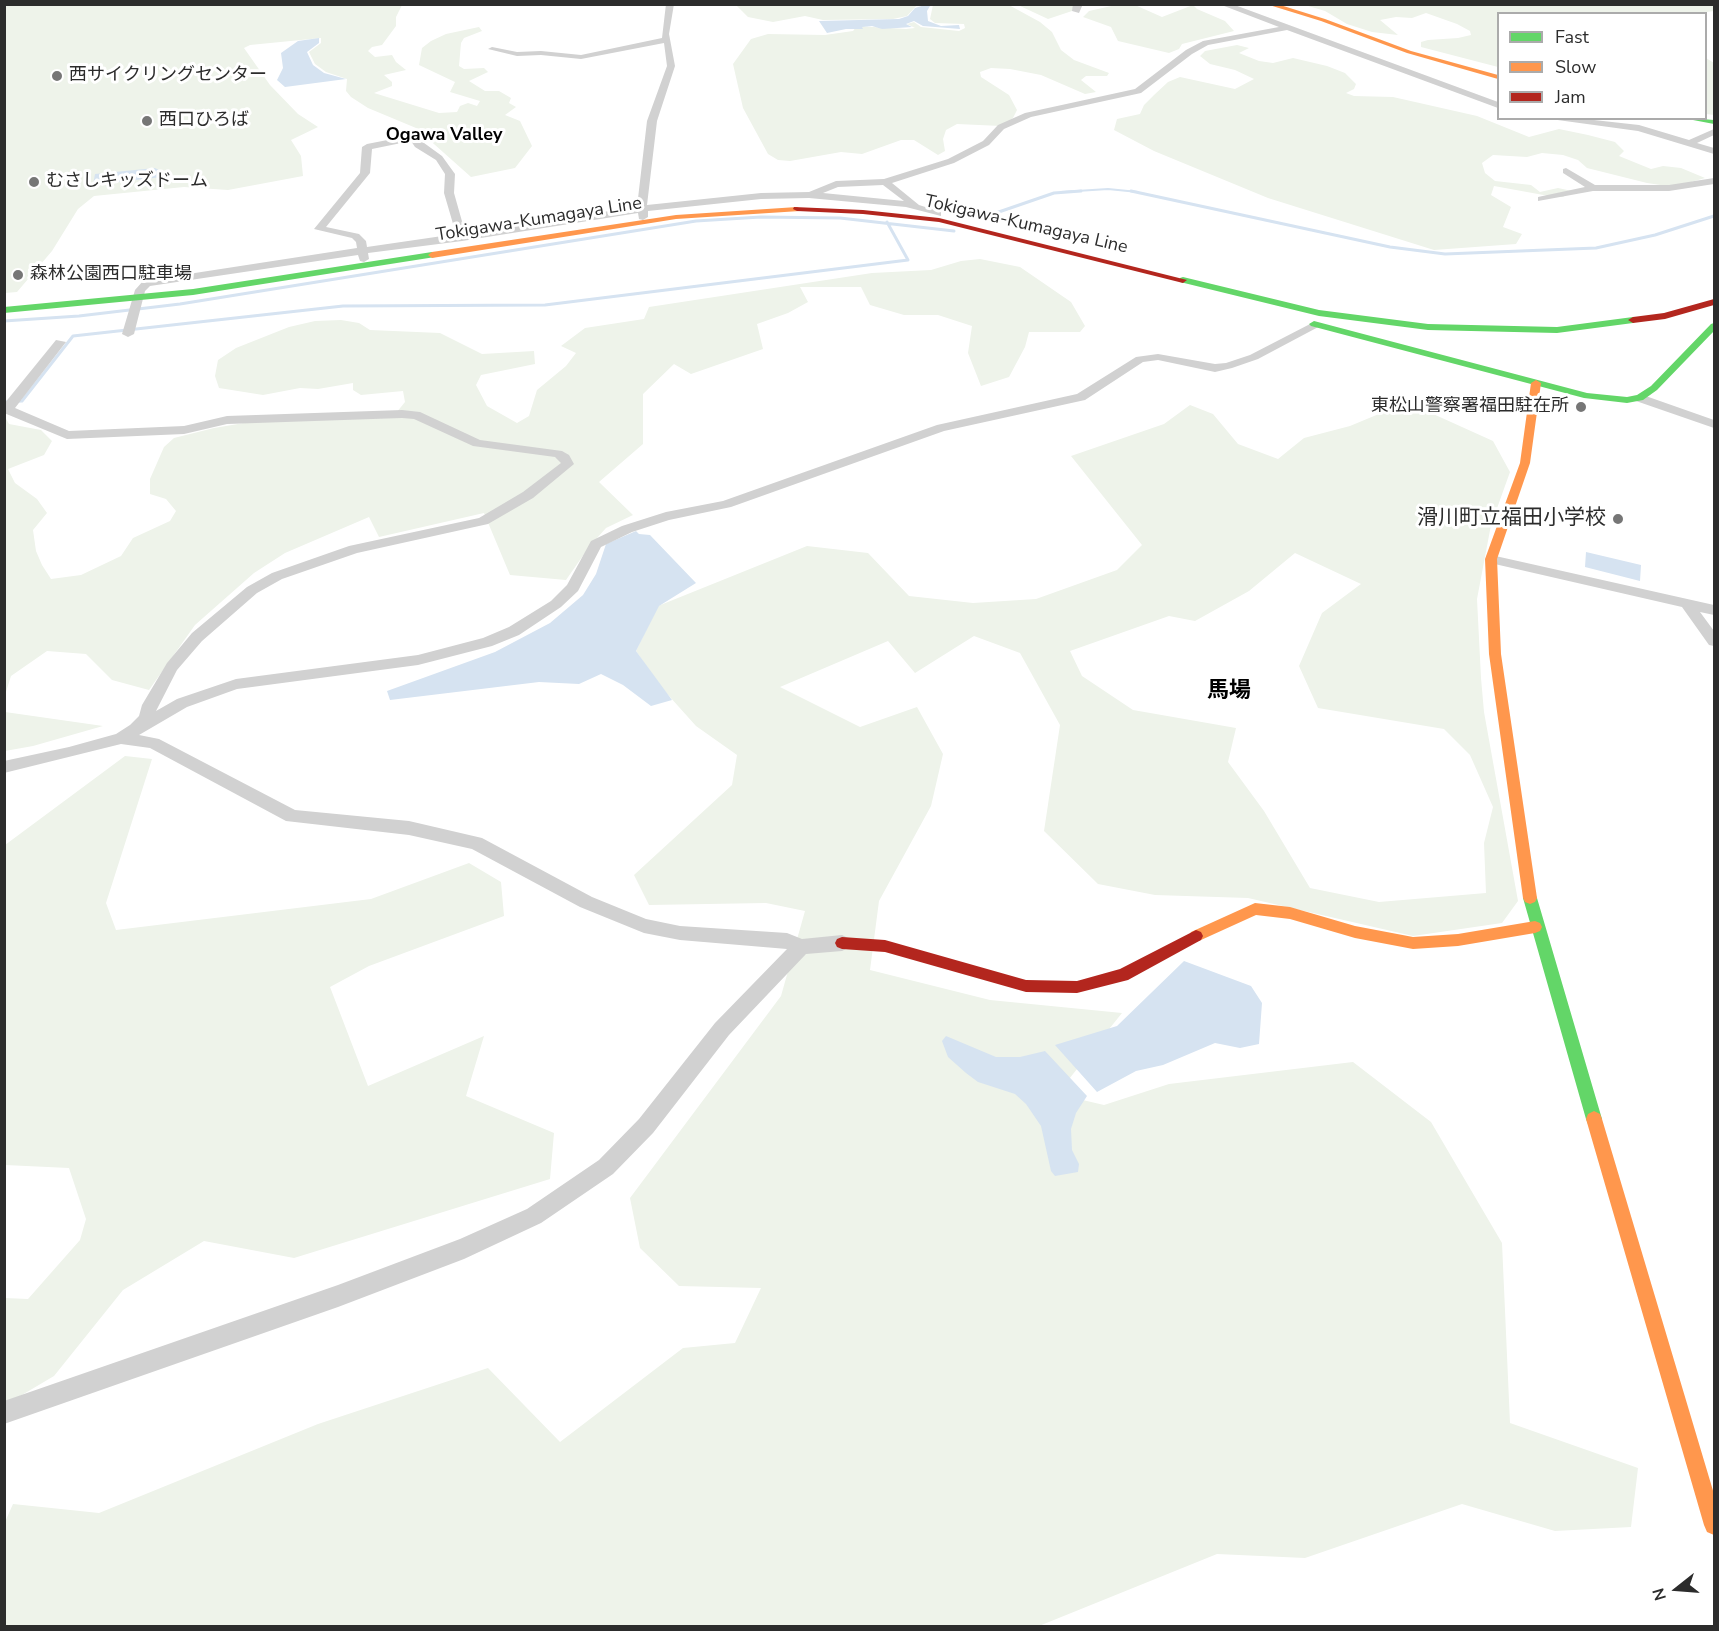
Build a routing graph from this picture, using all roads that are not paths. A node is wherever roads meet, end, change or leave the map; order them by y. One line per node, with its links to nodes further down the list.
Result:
1 (670, 4): 5 (street)
2 (1269, 4): 7 (main road)
3 (1224, 5): 4 (street)
4 (1284, 29): 8 (street); 15 (street)
5 (667, 40): 6 (street); 20 (street)
6 (492, 49)
7 (1497, 77)
8 (1497, 105)
9 (1565, 120): 11 (street)
10 (1714, 132): 11 (street)
11 (1692, 142): 12 (street)
12 (1714, 151)
13 (1566, 171): 16 (street)
14 (1714, 181): 16 (street)
15 (885, 182): 17 (street); 19 (street)
16 (1593, 188): 18 (street)
17 (809, 195): 19 (street); 20 (street)
18 (1541, 199)
19 (918, 207): 21 (street)
20 (643, 215): 21 (main road, Tokigawa-Kumagaya Line); 22 (street); 23 (main road, Tokigawa-Kumagaya Line); 25 (main road, Tokigawa-Kumagaya Line)
21 (944, 219): 24 (main road, Tokigawa-Kumagaya Line); 27 (main road, Tokigawa-Kumagaya Line); 29 (main road)
22 (462, 238): 23 (street); 23 (street)
23 (364, 256): 25 (main road, Tokigawa-Kumagaya Line)
24 (1714, 292)
25 (138, 294): 26 (main road, Tokigawa-Kumagaya Line); 28 (main road, Tokigawa-Kumagaya Line); 31 (street)
26 (4, 301)
27 (1714, 302)
28 (4, 310)
29 (1316, 325): 33 (main road); 41 (street)
30 (1714, 326): 34 (main road)
31 (128, 334)
32 (60, 342): 35 (street)
33 (1536, 383): 34 (main road); 37 (main road)
34 (1640, 398): 36 (street)
35 (7, 408): 41 (street)
36 (1714, 424)
37 (1491, 559): 38 (street); 43 (main road)
38 (1687, 604): 39 (street); 40 (street)
39 (1714, 610)
40 (1714, 641)
41 (121, 738): 42 (street); 45 (street)
42 (4, 767)
43 (1535, 927): 44 (main road); 47 (main road)
44 (842, 943): 45 (street)
45 (801, 947): 46 (street)
46 (4, 1413)
47 (1714, 1525)

